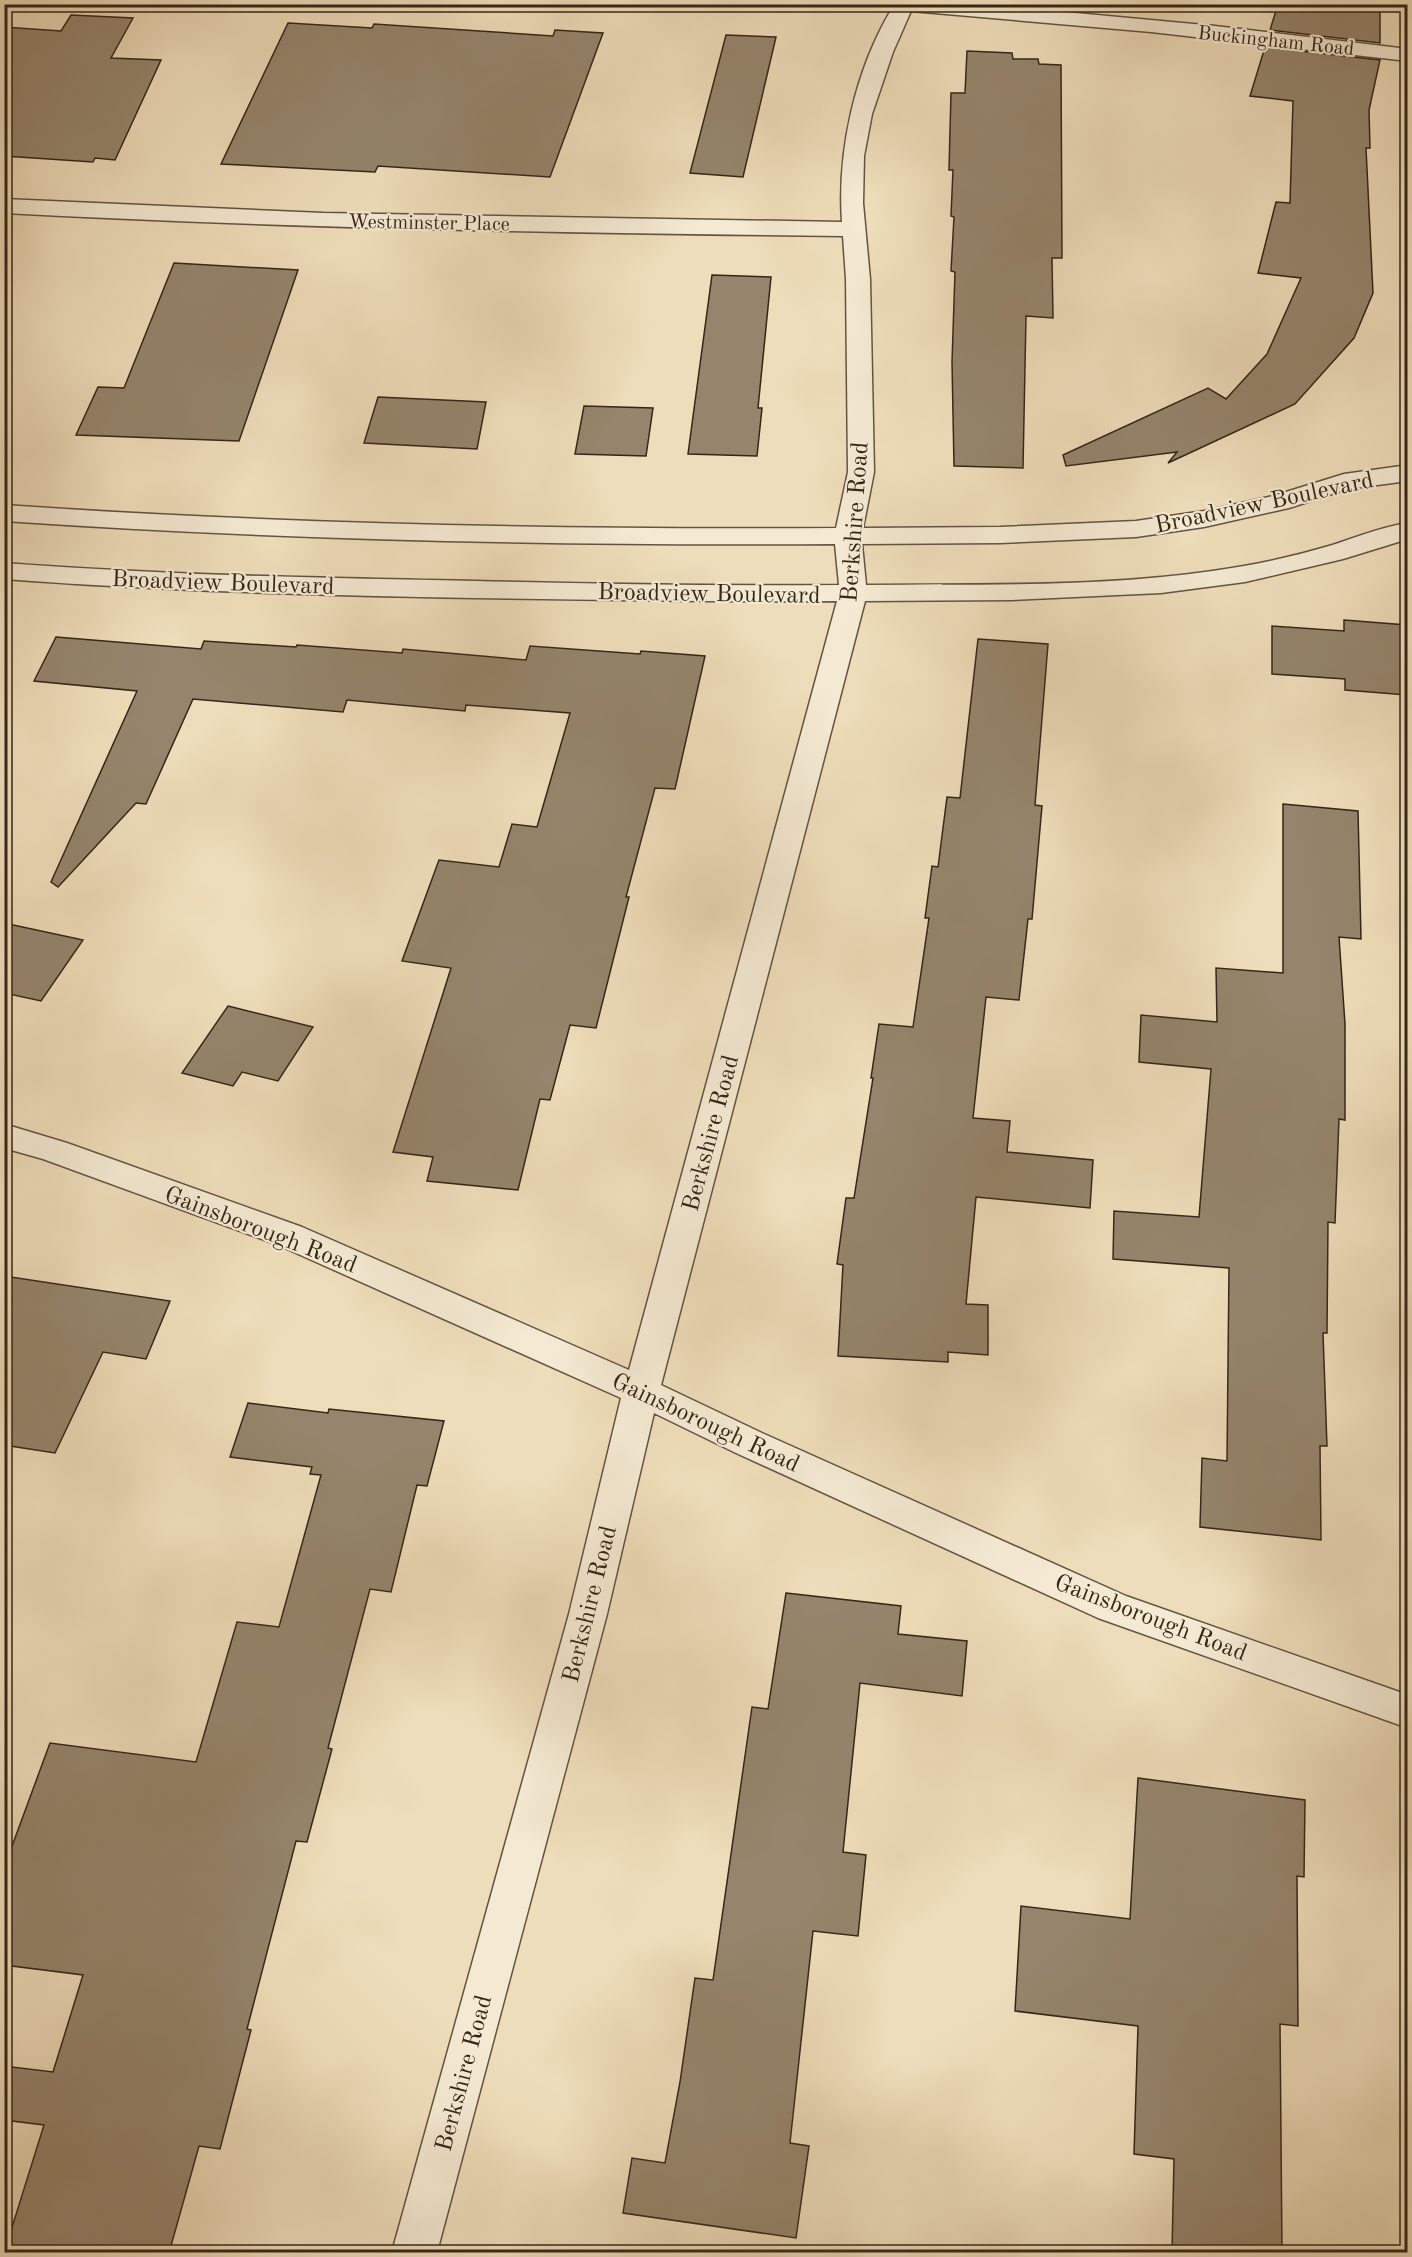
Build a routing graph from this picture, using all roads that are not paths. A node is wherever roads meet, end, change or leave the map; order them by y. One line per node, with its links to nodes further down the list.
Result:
1 (894, 4): 2 (street, Buckingham Road)
2 (905, 5): 3 (street, Buckingham Road); 5 (street, Berkshire Road)
3 (1407, 55)
4 (4, 206): 5 (street, Westminster Place)
5 (854, 229): 9 (street, Berkshire Road)
6 (1407, 473): 9 (street, Broadview Boulevard)
7 (4, 513): 9 (street, Broadview Boulevard)
8 (1407, 531): 11 (street, Broadview Boulevard)
9 (848, 536): 11 (street, Berkshire Road)
10 (4, 571): 11 (street, Broadview Boulevard)
11 (853, 594): 13 (street, Berkshire Road)
12 (4, 1136): 13 (street, Gainsborough Road)
13 (641, 1391): 14 (street, Gainsborough Road); 15 (street, Berkshire Road)
14 (1407, 1712)
15 (414, 2253)

